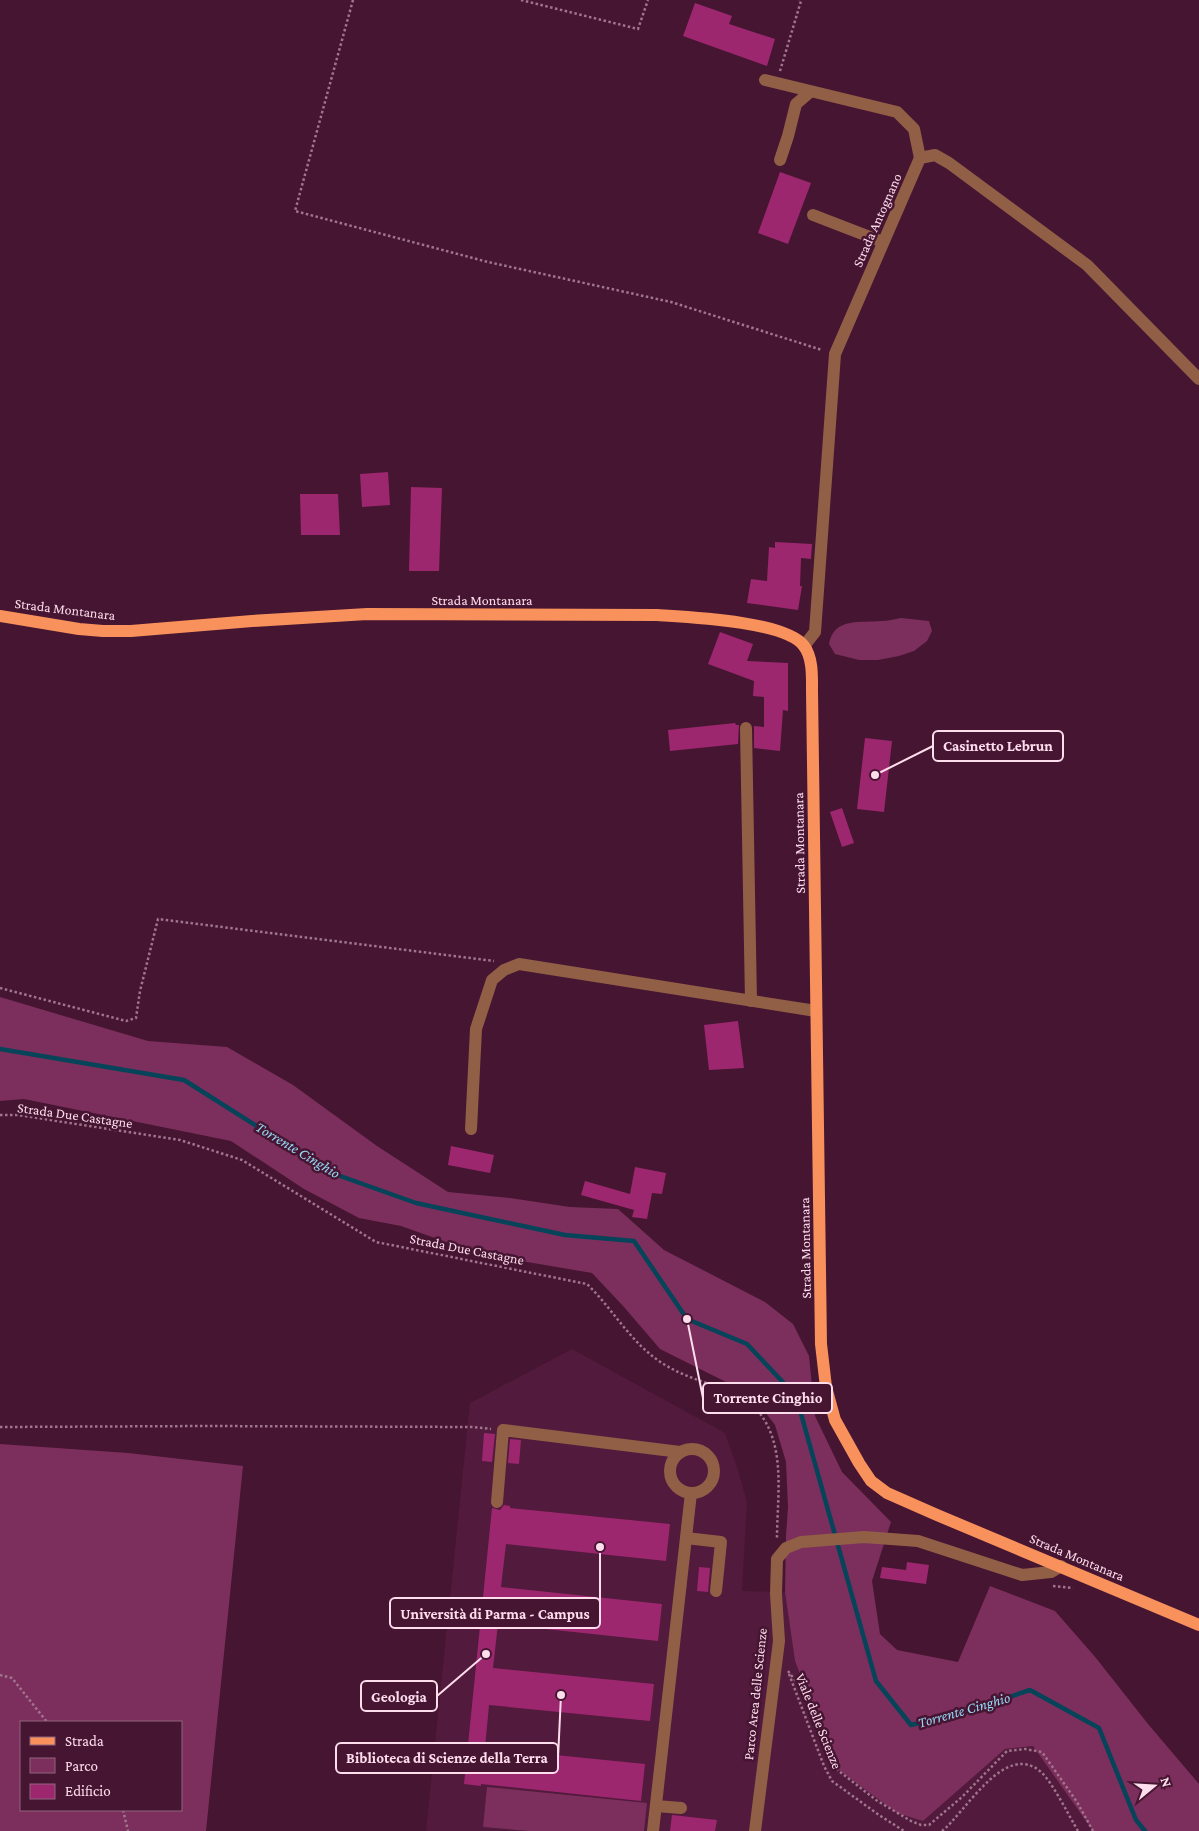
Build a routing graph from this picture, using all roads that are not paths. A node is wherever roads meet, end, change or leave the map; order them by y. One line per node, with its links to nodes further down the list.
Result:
1 (771, 82): 2 (street)
2 (810, 92): 3 (street); 4 (street)
3 (920, 158): 6 (street, Strada Antognano); 7 (street)
4 (780, 160)
5 (813, 215): 6 (street)
6 (883, 242): 9 (street, Strada Antognano)
7 (1199, 379)
8 (0, 616): 9 (main road, Strada Montanara)
9 (804, 646): 12 (main road, Strada Montanara)
10 (746, 728): 11 (street)
11 (751, 1001): 12 (street); 13 (street)
12 (816, 1011): 18 (main road, Strada Montanara)
13 (471, 1129)
14 (680, 1452): 15 (street); 15 (street); 16 (street)
15 (691, 1493): 17 (street)
16 (497, 1502)
17 (686, 1538): 19 (street); 21 (street)
18 (1061, 1566): 20 (main road, Strada Montanara); 24 (street, Parco Area delle Scienze)
19 (716, 1590)
20 (1199, 1625)
21 (656, 1806): 22 (street); 23 (street)
22 (681, 1808)
23 (653, 1831)
24 (755, 1831)

